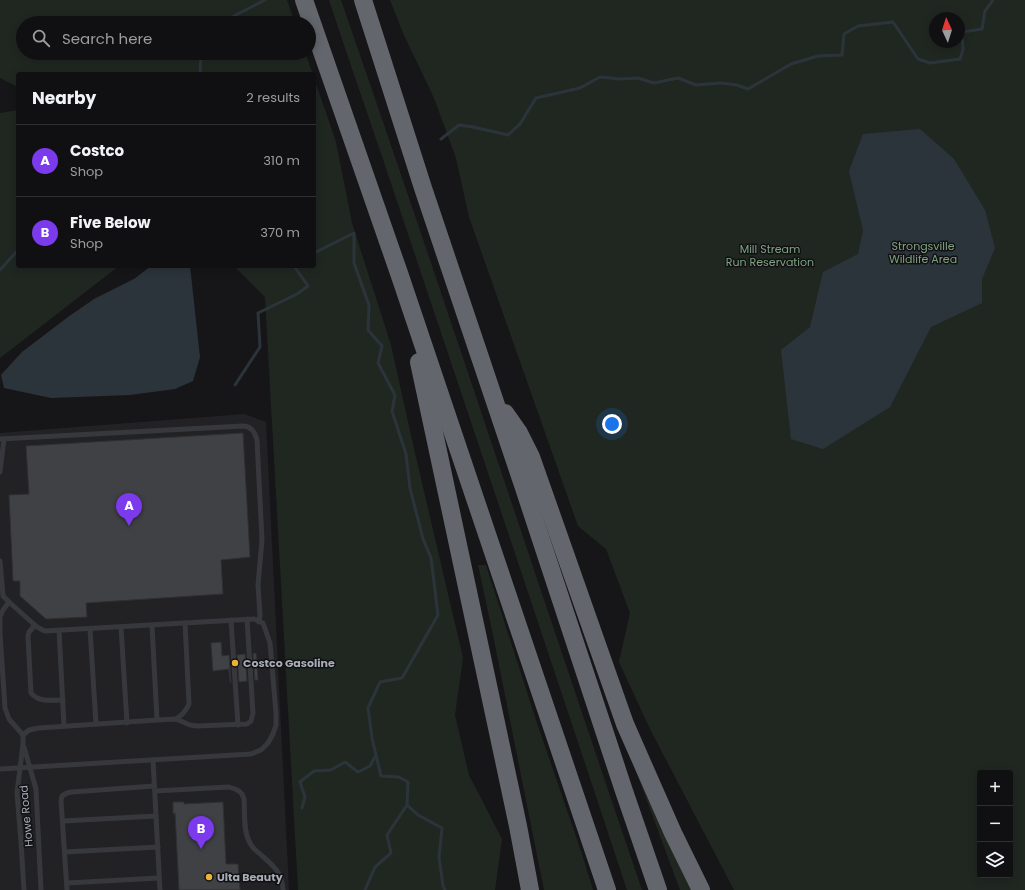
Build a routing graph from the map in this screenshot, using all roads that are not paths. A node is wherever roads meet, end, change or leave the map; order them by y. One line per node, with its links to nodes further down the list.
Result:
1 (304, 0): 3 (highway)
2 (363, 0): 6 (highway)
3 (310, 16)
4 (316, 34): 5 (highway)
5 (400, 276): 50 (highway); 51 (highway)
6 (493, 396): 52 (highway); 53 (highway)
7 (2, 439): 8 (lane); 15 (lane)
8 (0, 472)
9 (0, 561): 10 (lane)
10 (0, 568): 11 (lane)
11 (2, 597): 12 (lane)
12 (9, 602): 17 (lane); 22 (lane)
13 (247, 619): 14 (lane); 15 (lane); 30 (lane)
14 (231, 620): 16 (lane); 30 (lane)
15 (259, 622): 34 (lane)
16 (185, 623): 18 (lane); 26 (lane)
17 (35, 625): 21 (lane); 25 (lane)
18 (152, 625): 19 (lane); 27 (lane)
19 (121, 627): 20 (lane); 28 (lane)
20 (90, 629): 21 (lane); 29 (lane)
21 (59, 630): 25 (lane)
22 (0, 634): 23 (lane)
23 (1, 666): 24 (lane)
24 (2, 699): 32 (lane)
25 (63, 700): 31 (lane)
26 (176, 719): 27 (lane); 30 (lane)
27 (157, 720): 28 (lane)
28 (127, 723): 29 (lane)
29 (96, 724): 31 (lane)
30 (238, 724)
31 (64, 726): 32 (lane)
32 (23, 735): 33 (lane)
33 (23, 744): 35 (lane, Howe Road); 36 (lane, Howe Road)
34 (153, 760): 35 (lane); 38 (lane)
35 (30, 767): 36 (lane); 46 (lane, Howe Road)
36 (21, 768): 37 (lane); 45 (lane, Howe Road)
37 (0, 769)
38 (154, 789): 39 (lane); 40 (lane); 49 (lane)
39 (156, 816): 40 (lane); 41 (lane)
40 (63, 821): 42 (lane)
41 (158, 847): 42 (lane); 43 (lane)
42 (65, 852): 44 (lane)
43 (160, 878): 44 (lane); 48 (lane)
44 (67, 883): 47 (lane)
45 (24, 890)
46 (41, 890)
47 (67, 890)
48 (160, 890)
49 (283, 890)
50 (530, 890)
51 (607, 890)
52 (658, 890)
53 (701, 890)

